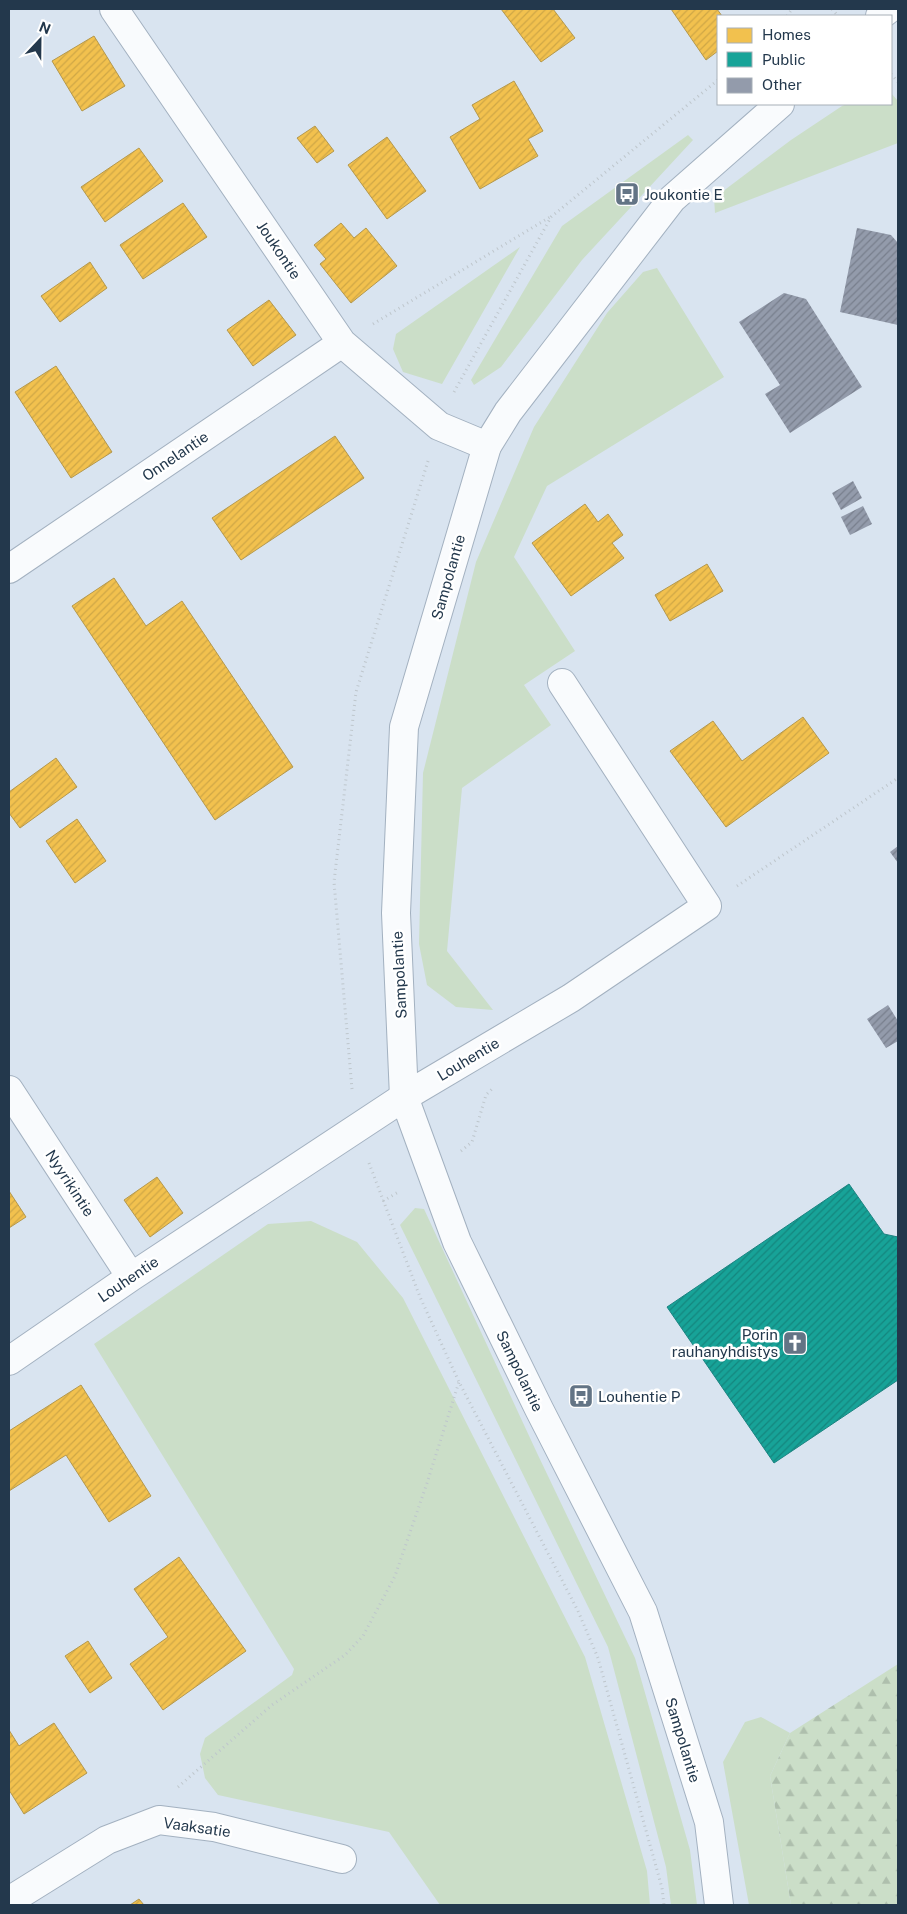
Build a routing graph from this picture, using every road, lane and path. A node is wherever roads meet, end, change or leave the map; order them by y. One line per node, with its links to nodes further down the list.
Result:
1 (114, 9): 5 (street, Joukontie)
2 (717, 81): 4 (path)
3 (779, 105): 7 (street, Sampolantie)
4 (550, 217): 5 (path); 6 (path)
5 (342, 343): 6 (street, Joukontie); 8 (street, Onnelantie)
6 (439, 426): 7 (street, Joukontie); 15 (path)
7 (487, 446): 14 (street, Sampolantie)
8 (9, 569)
9 (562, 683): 11 (street)
10 (898, 778): 11 (path)
11 (707, 906): 14 (street, Louhentie)
12 (497, 1084): 16 (path)
13 (9, 1090): 18 (street, Nyyrikintie)
14 (404, 1097): 15 (street, Louhentie); 16 (street, Sampolantie)
15 (356, 1129): 17 (path); 18 (street, Louhentie)
16 (432, 1173): 17 (path); 25 (street, Sampolantie)
17 (383, 1201): 20 (path)
18 (131, 1277): 19 (street, Louhentie)
19 (9, 1361)
20 (459, 1382): 21 (path); 24 (path)
21 (159, 1820): 22 (street, Vaaksatie); 23 (street, Vaaksatie)
22 (342, 1859)
23 (9, 1901)
24 (664, 1905)
25 (720, 1905)

